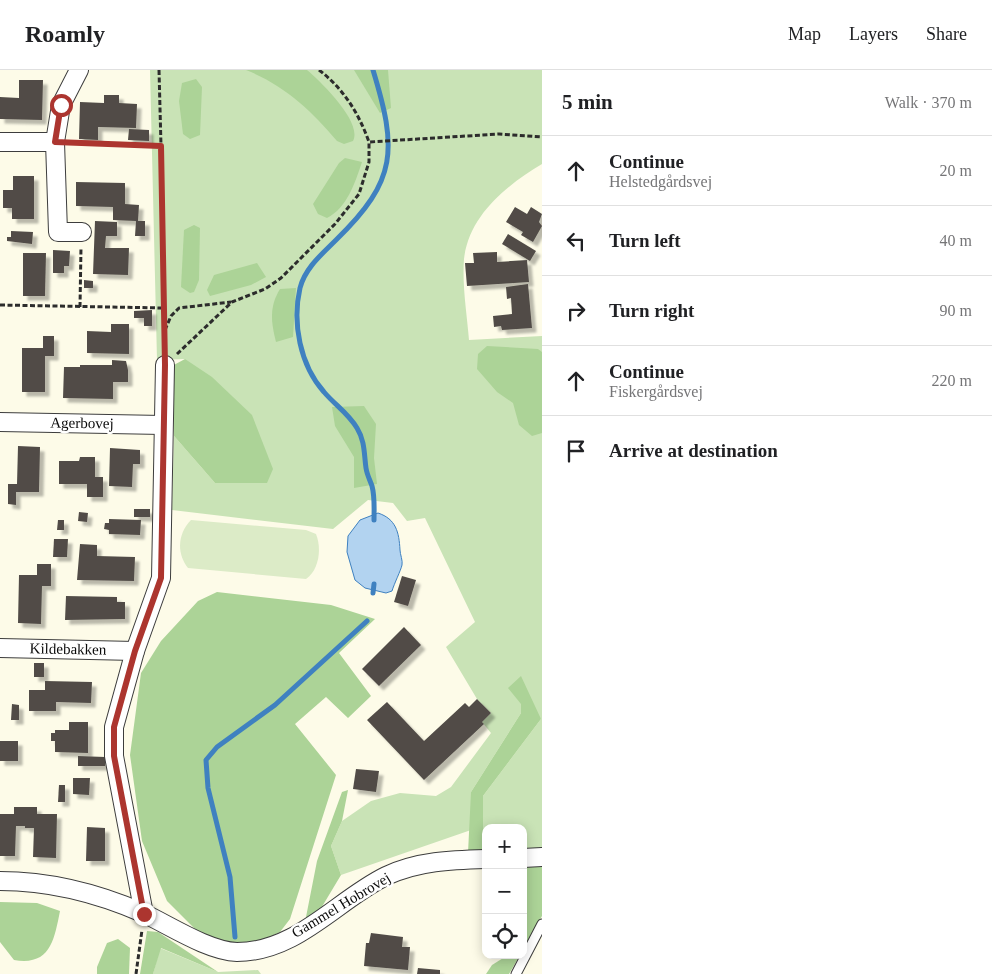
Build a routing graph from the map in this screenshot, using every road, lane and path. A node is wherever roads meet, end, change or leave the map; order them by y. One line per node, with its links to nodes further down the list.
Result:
1 (79, 70): 6 (street)
2 (159, 70): 8 (path)
3 (319, 70): 7 (path)
4 (542, 137): 7 (path)
5 (0, 142): 6 (street)
6 (55, 142): 8 (path); 9 (street)
7 (370, 142): 10 (path)
8 (161, 146): 13 (path)
9 (82, 232): 12 (path)
10 (232, 302): 14 (path); 15 (path)
11 (0, 305): 12 (path)
12 (80, 307): 13 (path)
13 (164, 308): 14 (path)
14 (164, 336): 15 (path)
15 (165, 365): 17 (street)
16 (0, 422): 17 (street, Agerbovej)
17 (164, 425): 19 (street)
18 (0, 648): 19 (street, Kildebakken)
19 (135, 651): 24 (street)
20 (542, 857): 21 (street)
21 (527, 858)
22 (482, 859): 24 (street, Gammel Hobrovej)
23 (0, 881): 24 (street, Gammel Hobrovej)
24 (144, 914): 26 (path)
25 (542, 924): 27 (lane)
26 (136, 974)
27 (516, 974)

